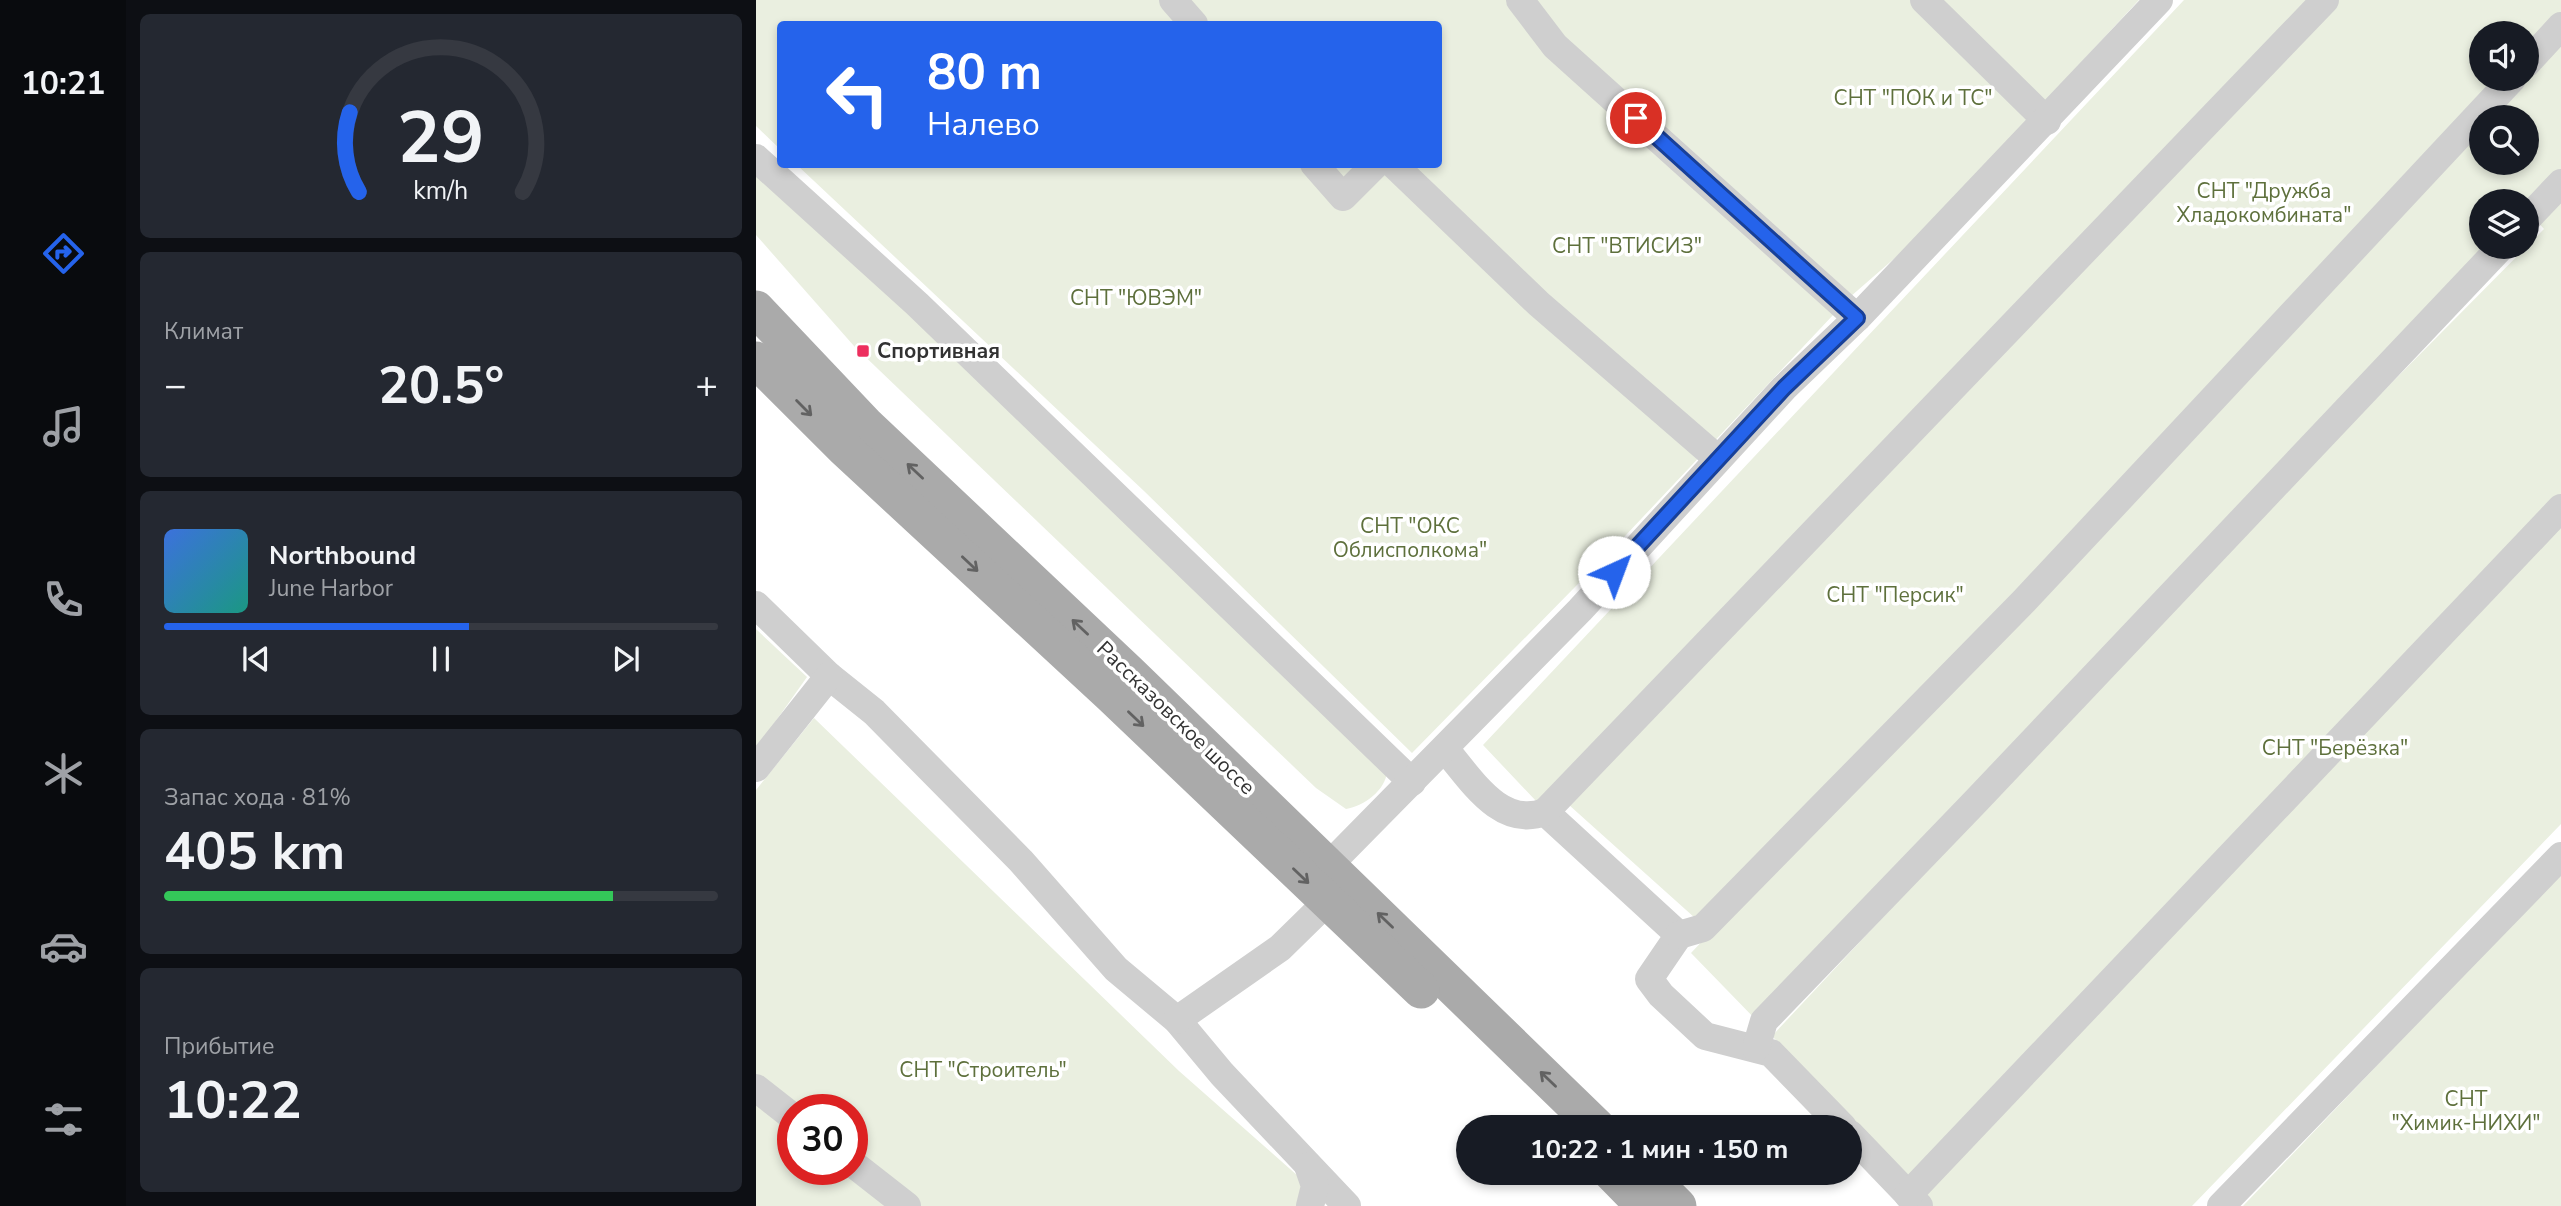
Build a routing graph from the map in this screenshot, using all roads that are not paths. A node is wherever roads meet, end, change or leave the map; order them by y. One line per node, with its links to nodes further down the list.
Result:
1 (1173, 0): 6 (street)
2 (1520, 0): 19 (street)
3 (1924, 0): 10 (street)
4 (2159, 0): 10 (street)
5 (2325, 0): 28 (street)
6 (1191, 21)
7 (2561, 26): 8 (street)
8 (2539, 50)
9 (2501, 91): 32 (street)
10 (2047, 121): 19 (street)
11 (756, 158): 27 (street)
12 (1318, 168): 13 (street)
13 (1372, 168)
14 (1397, 168): 21 (street)
15 (2561, 183): 16 (street)
16 (2539, 206)
17 (2490, 259): 34 (street)
18 (756, 309): 30 (main road, Рассказовское шоссе, one-way to 18)
19 (1857, 318): 21 (street)
20 (756, 360): 31 (main road, Рассказовское шоссе, one-way to 31)
21 (1718, 459): 25 (street)
22 (2561, 508): 45 (street)
23 (756, 605): 24 (street)
24 (829, 676): 26 (street); 33 (street)
25 (1444, 749): 27 (street); 28 (street)
26 (756, 768)
27 (1412, 782): 30 (street)
28 (1545, 812): 32 (street)
29 (2561, 856): 51 (street)
30 (1329, 865): 38 (main road, Рассказовское шоссе, one-way to 30)
31 (1328, 901): 33 (street); 37 (main road, Рассказовское шоссе)
32 (1679, 935): 34 (street)
33 (1177, 1020): 41 (street)
34 (1756, 1048): 39 (street)
35 (756, 1088): 36 (street)
36 (777, 1104)
37 (1551, 1115)
38 (1585, 1115)
39 (1831, 1115)
40 (1862, 1147): 45 (street)
41 (1308, 1166): 47 (street); 48 (street)
42 (868, 1176): 46 (street)
43 (1624, 1185): 49 (main road)
44 (1657, 1185): 50 (main road)
45 (1913, 1200)
46 (907, 1206)
47 (1310, 1206)
48 (1347, 1206)
49 (1644, 1206)
50 (1678, 1206)
51 (2221, 1206)

